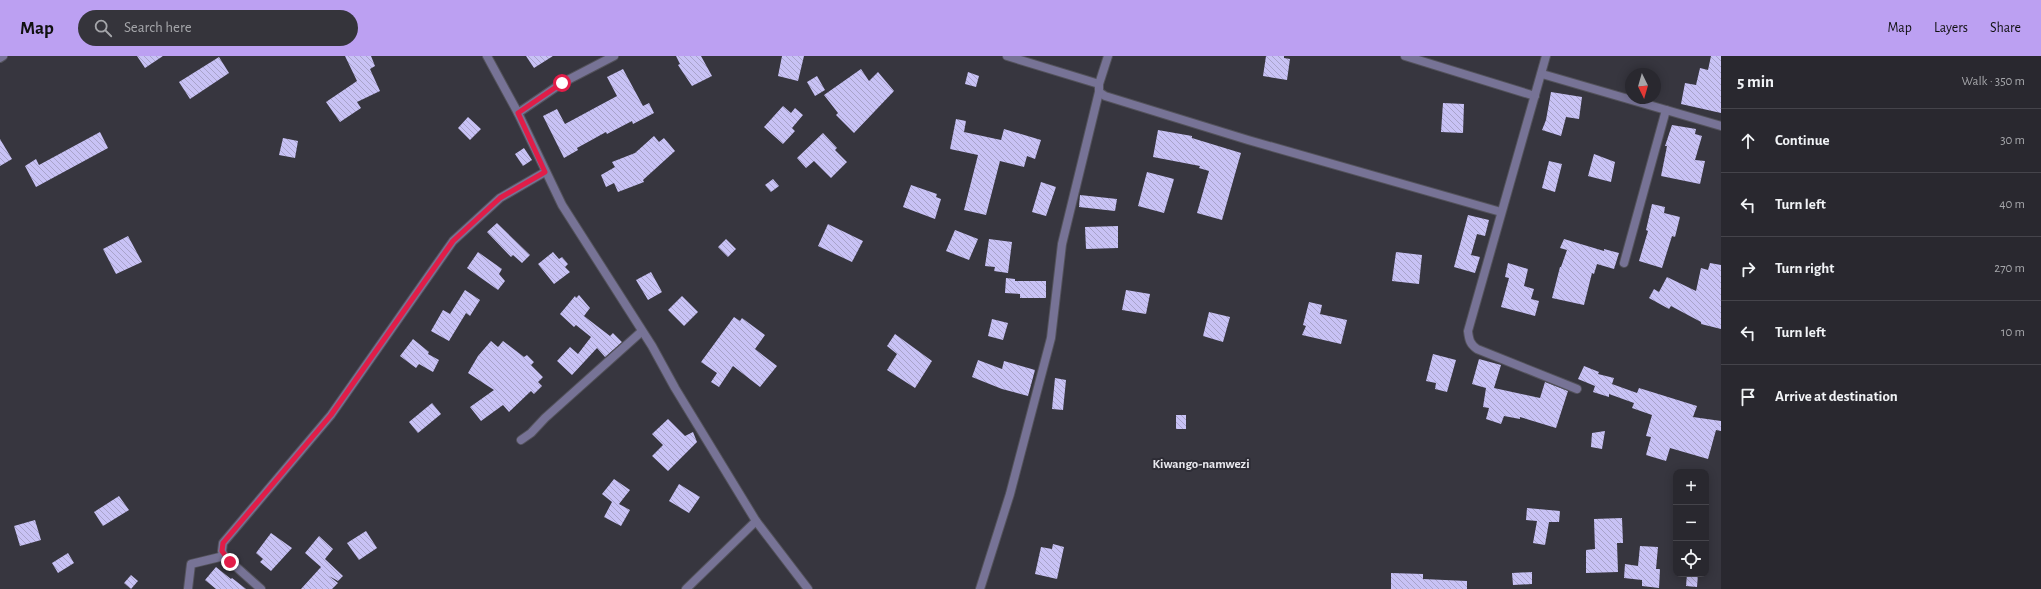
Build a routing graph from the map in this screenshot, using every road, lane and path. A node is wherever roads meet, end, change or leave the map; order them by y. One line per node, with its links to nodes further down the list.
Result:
1 (3, 56): 8 (street)
2 (487, 56): 13 (street)
3 (614, 56): 13 (street)
4 (1007, 56): 10 (street)
5 (1108, 56): 10 (street)
6 (1405, 56): 11 (street)
7 (1546, 56): 9 (street)
8 (0, 58)
9 (1542, 74): 11 (street); 12 (street)
10 (1099, 88): 16 (street); 27 (street)
11 (1535, 96): 16 (street)
12 (1666, 110): 14 (street); 17 (street)
13 (518, 113): 15 (street)
14 (1721, 126)
15 (545, 172): 18 (street); 22 (street)
16 (1501, 212): 19 (street)
17 (1624, 263)
18 (641, 332): 20 (street); 21 (street)
19 (1577, 389)
20 (521, 440)
21 (756, 521): 25 (street); 26 (street)
22 (224, 556): 23 (street); 24 (street)
23 (188, 589)
24 (261, 589)
25 (686, 589)
26 (808, 589)
27 (980, 589)

